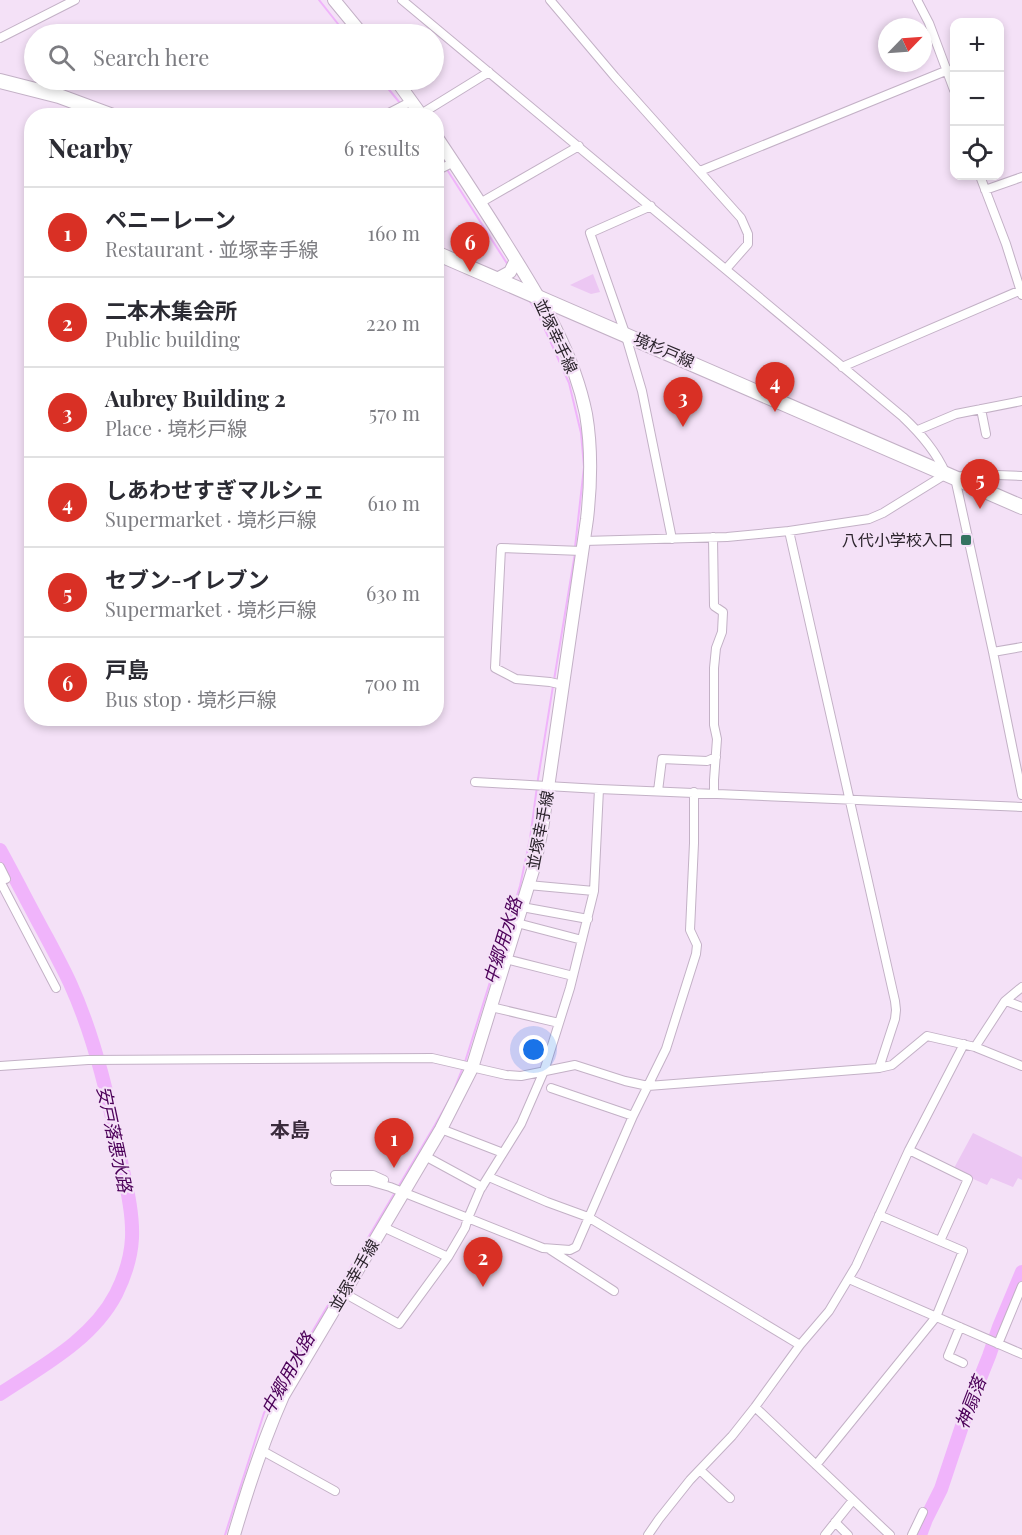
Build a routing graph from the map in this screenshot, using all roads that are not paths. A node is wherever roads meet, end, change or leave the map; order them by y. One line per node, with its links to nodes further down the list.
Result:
1 (75, 0): 6 (street)
2 (334, 0): 7 (main road)
3 (402, 0): 8 (street)
4 (550, 0): 28 (street)
5 (917, 0): 12 (street)
6 (28, 24)
7 (354, 24)
8 (431, 24)
9 (24, 26): 11 (street)
10 (444, 35): 13 (street)
11 (0, 38)
12 (948, 70): 14 (street); 28 (street)
13 (489, 72): 23 (street); 24 (street)
14 (950, 77)
15 (0, 81): 16 (main road)
16 (24, 87)
17 (35, 90): 20 (main road)
18 (404, 90): 19 (main road)
19 (412, 100): 21 (street); 22 (main road)
20 (91, 108)
21 (398, 108)
22 (417, 108)
23 (433, 108)
24 (579, 146): 32 (street); 33 (street)
25 (444, 148): 26 (main road, 並塚幸手線)
26 (454, 162): 27 (street); 32 (main road, 並塚幸手線)
27 (444, 167)
28 (700, 171): 36 (street)
29 (1022, 177): 31 (street)
30 (982, 180): 31 (street)
31 (985, 189): 38 (street)
32 (480, 203): 35 (main road, 並塚幸手線)
33 (651, 206): 36 (street); 40 (street)
34 (444, 256): 37 (main road, 境杉戸線)
35 (516, 260): 37 (main road); 39 (main road, 並塚幸手線)
36 (726, 269): 41 (street)
37 (497, 279): 39 (main road, 境杉戸線)
38 (1021, 293): 41 (street)
39 (538, 297): 40 (main road, 境杉戸線); 52 (main road, 並塚幸手線)
40 (624, 333): 46 (main road, 境杉戸線); 51 (street)
41 (842, 367): 44 (street)
42 (1022, 401): 43 (street)
43 (981, 409): 44 (street); 45 (street)
44 (918, 430): 46 (street)
45 (986, 434)
46 (951, 476): 47 (street); 48 (main road, 境杉戸線); 49 (street); 54 (street)
47 (1022, 476)
48 (1022, 507)
49 (789, 531): 50 (street); 64 (street)
50 (713, 537): 51 (street); 56 (street)
51 (672, 539): 52 (street)
52 (583, 546): 55 (main road, 並塚幸手線); 55 (street)
53 (1022, 647): 54 (street)
54 (993, 652): 63 (street)
55 (563, 685): 58 (main road, 並塚幸手線)
56 (716, 757): 60 (street); 62 (street)
57 (475, 782): 58 (street)
58 (548, 786): 59 (street); 68 (main road, 並塚幸手線)
59 (599, 789): 60 (street); 69 (street)
60 (658, 791): 61 (street)
61 (694, 792): 62 (street); 89 (street)
62 (714, 794): 64 (street)
63 (1022, 795)
64 (850, 800): 65 (street); 87 (street)
65 (1022, 807)
66 (0, 867): 67 (street)
67 (0, 880): 77 (street)
68 (528, 885): 69 (street); 70 (main road, 並塚幸手線)
69 (594, 891): 71 (street)
70 (522, 907): 71 (street); 72 (main road, 並塚幸手線)
71 (588, 919): 73 (street)
72 (516, 923): 73 (street); 74 (main road, 並塚幸手線)
73 (582, 940): 75 (street)
74 (506, 959): 75 (street); 79 (main road, 並塚幸手線)
75 (573, 976): 81 (street)
76 (1022, 987): 78 (street)
77 (56, 988)
78 (1006, 1000): 80 (street); 83 (street)
79 (491, 1007): 81 (street); 86 (main road, 並塚幸手線)
80 (1022, 1007)
81 (559, 1023): 88 (street)
82 (964, 1044): 83 (street); 87 (street); 93 (street)
83 (975, 1047): 85 (street)
84 (0, 1065): 86 (street)
85 (1022, 1066)
86 (472, 1068): 88 (street); 92 (main road, 並塚幸手線)
87 (879, 1068): 89 (street)
88 (544, 1071): 89 (street); 94 (street)
89 (648, 1086): 91 (street)
90 (551, 1088): 91 (street)
91 (633, 1116): 101 (street)
92 (441, 1129): 94 (street); 95 (main road, 並塚幸手線)
93 (909, 1150): 100 (street); 104 (street)
94 (503, 1153): 96 (street)
95 (425, 1156): 98 (street); 99 (main road, 並塚幸手線)
96 (489, 1177): 98 (street); 101 (street)
97 (335, 1178): 99 (street)
98 (482, 1187): 102 (street)
99 (403, 1193): 102 (street); 103 (main road, 並塚幸手線)
100 (879, 1215): 104 (street); 107 (street)
101 (588, 1217): 105 (street); 114 (street)
102 (468, 1218): 105 (street); 106 (street)
103 (383, 1227): 106 (street); 110 (main road, 並塚幸手線)
104 (940, 1241): 111 (street)
105 (547, 1248): 109 (street)
106 (448, 1257): 110 (street)
107 (849, 1279): 111 (street); 114 (street)
108 (1022, 1286): 113 (street)
109 (614, 1291)
110 (344, 1293): 118 (main road, 並塚幸手線)
111 (936, 1317): 112 (street); 119 (street)
112 (960, 1327): 113 (street); 116 (street)
113 (998, 1344): 115 (street)
114 (800, 1345): 117 (street)
115 (1022, 1354)
116 (963, 1363)
117 (756, 1407): 119 (street); 120 (street)
118 (261, 1450): 121 (street); 126 (main road, 並塚幸手線)
119 (816, 1465): 123 (street)
120 (700, 1470): 122 (street); 127 (street)
121 (335, 1491)
122 (730, 1498)
123 (853, 1500): 125 (street); 130 (street)
124 (922, 1512): 131 (street)
125 (836, 1522): 128 (street); 129 (street)
126 (234, 1535)
127 (648, 1535)
128 (825, 1535)
129 (848, 1535)
130 (890, 1535)
131 (912, 1535)

